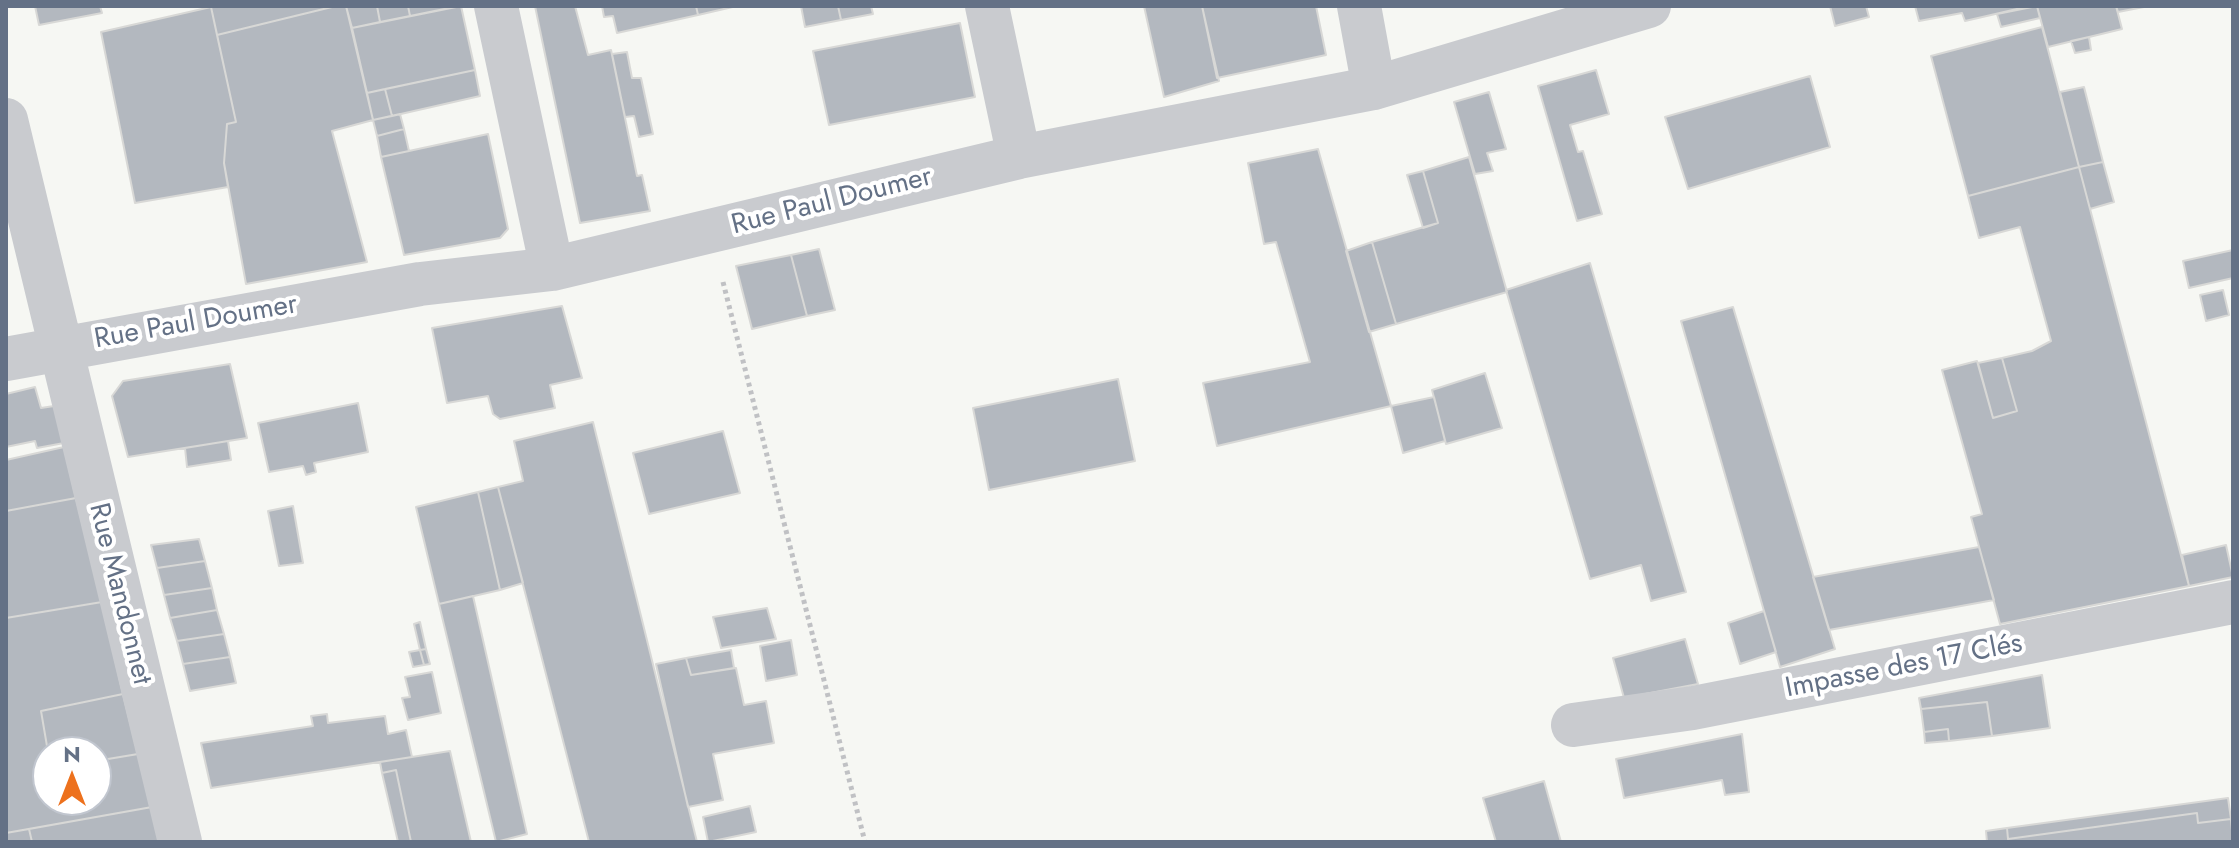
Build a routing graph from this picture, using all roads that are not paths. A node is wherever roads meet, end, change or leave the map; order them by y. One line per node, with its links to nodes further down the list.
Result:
1 (496, 6): 8 (street)
2 (987, 6): 7 (street)
3 (1359, 6): 5 (street)
4 (1649, 6): 5 (street, Rue Paul Doumer)
5 (1374, 88): 7 (street, Rue Paul Doumer)
6 (6, 120): 9 (street, Rue Mandonnet)
7 (1019, 157): 8 (street, Rue Paul Doumer)
8 (552, 269): 9 (street, Rue Paul Doumer)
9 (58, 347): 10 (street, Rue Paul Doumer); 13 (street, Rue Mandonnet)
10 (6, 359)
11 (2233, 602): 12 (street, Impasse des 17 Clés)
12 (1573, 725)
13 (180, 842)

